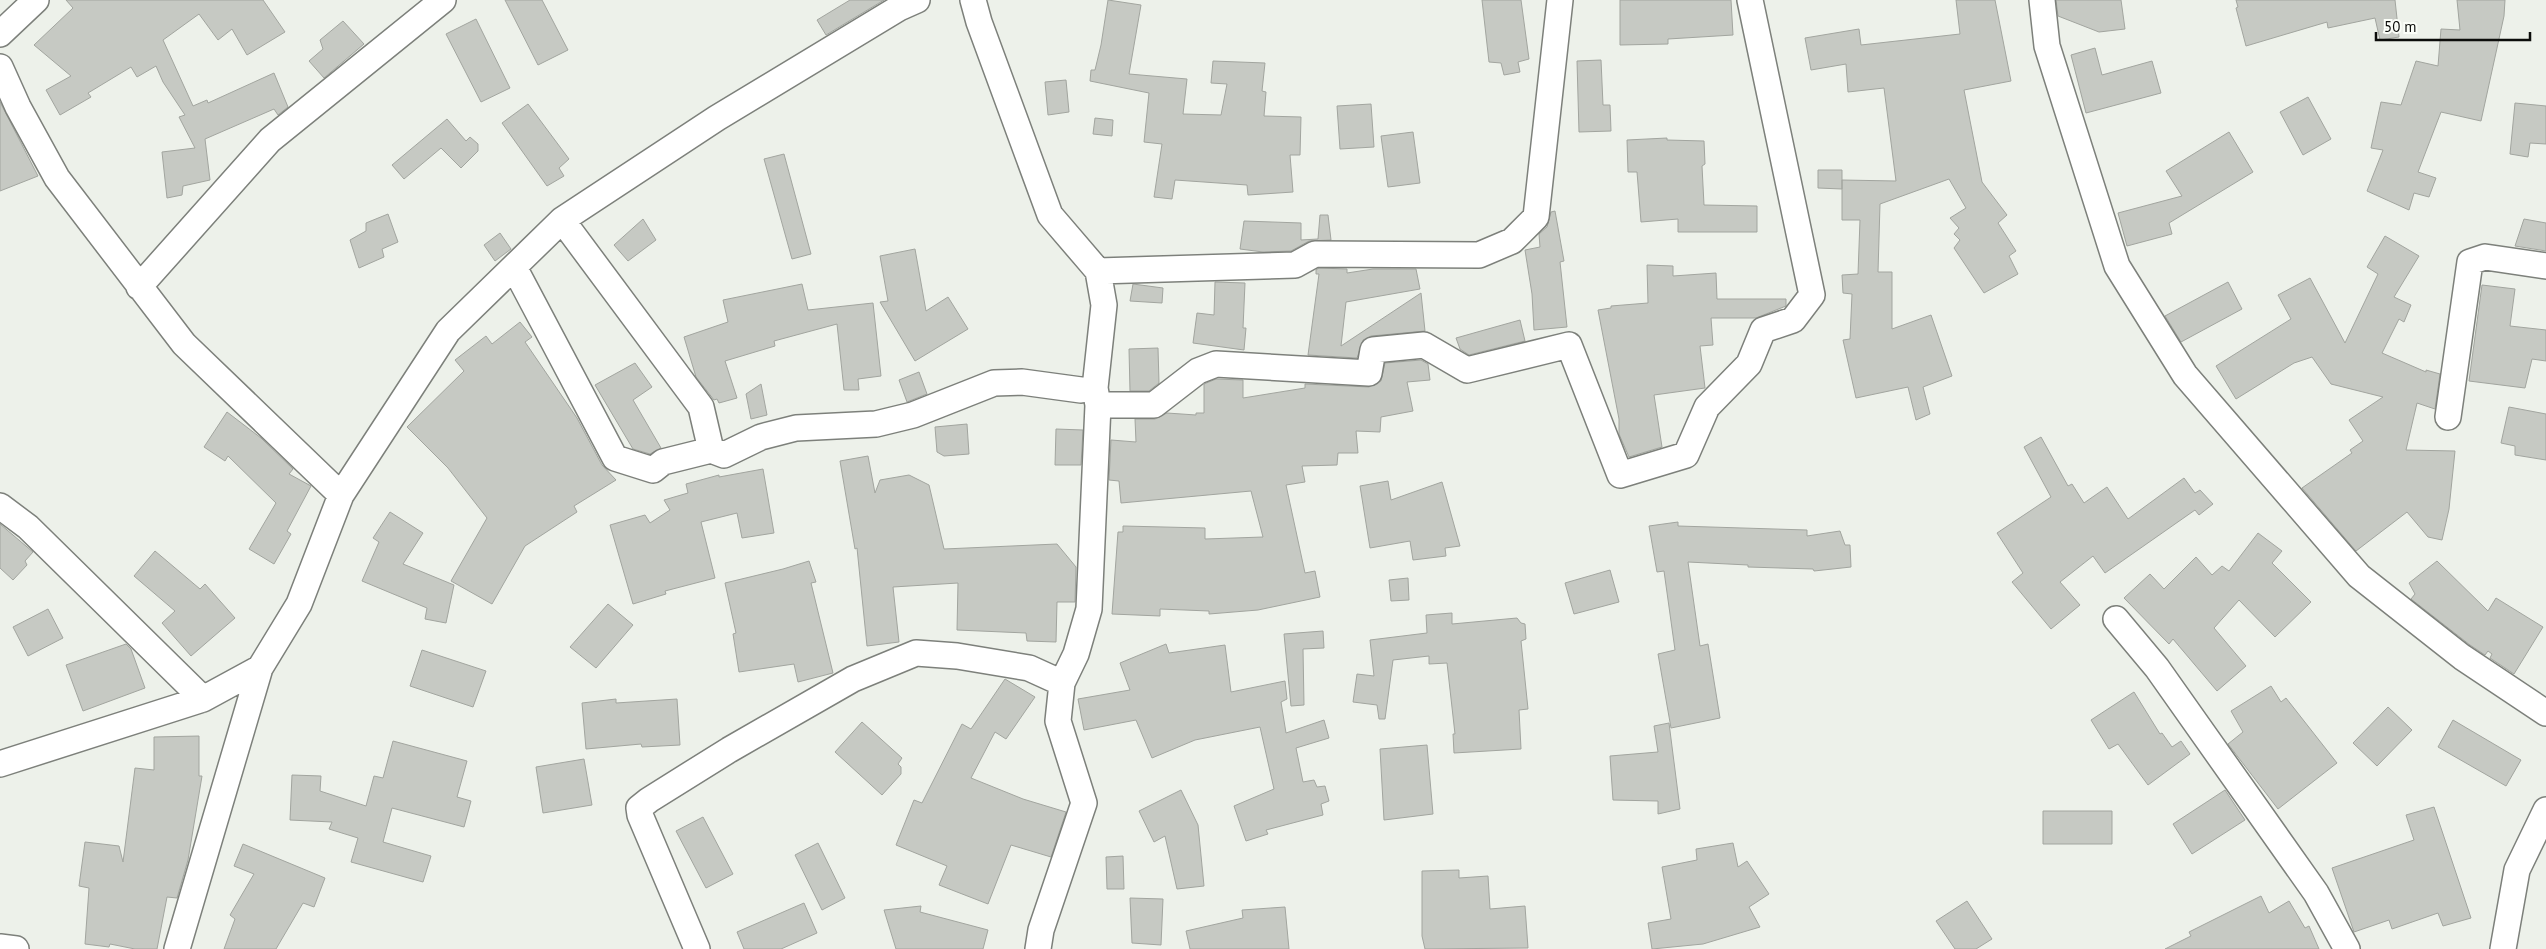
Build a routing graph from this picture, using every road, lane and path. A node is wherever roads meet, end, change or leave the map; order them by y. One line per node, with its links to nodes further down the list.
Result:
1 (36, 0): 8 (street)
2 (443, 0): 14 (street)
3 (917, 0): 10 (street)
4 (973, 0): 13 (street)
5 (1560, 0): 13 (street)
6 (1750, 0): 15 (street)
7 (2042, 0): 24 (street)
8 (0, 34)
9 (0, 67): 14 (street)
10 (562, 220): 12 (street); 17 (street)
11 (2546, 266): 16 (street)
12 (514, 267): 17 (street); 18 (street)
13 (1098, 271): 15 (street)
14 (139, 287): 18 (street)
15 (1097, 396): 17 (street); 22 (street)
16 (2448, 417)
17 (711, 450)
18 (341, 495): 21 (street)
19 (0, 506): 23 (street)
20 (2116, 619): 32 (street)
21 (260, 668): 23 (street); 29 (street)
22 (1062, 684): 30 (street); 31 (street)
23 (204, 700): 25 (street)
24 (2546, 713)
25 (0, 764)
26 (2546, 810): 33 (street)
27 (0, 946): 28 (street)
28 (16, 949)
29 (177, 949)
30 (696, 949)
31 (1038, 949)
32 (2347, 949)
33 (2503, 949)

